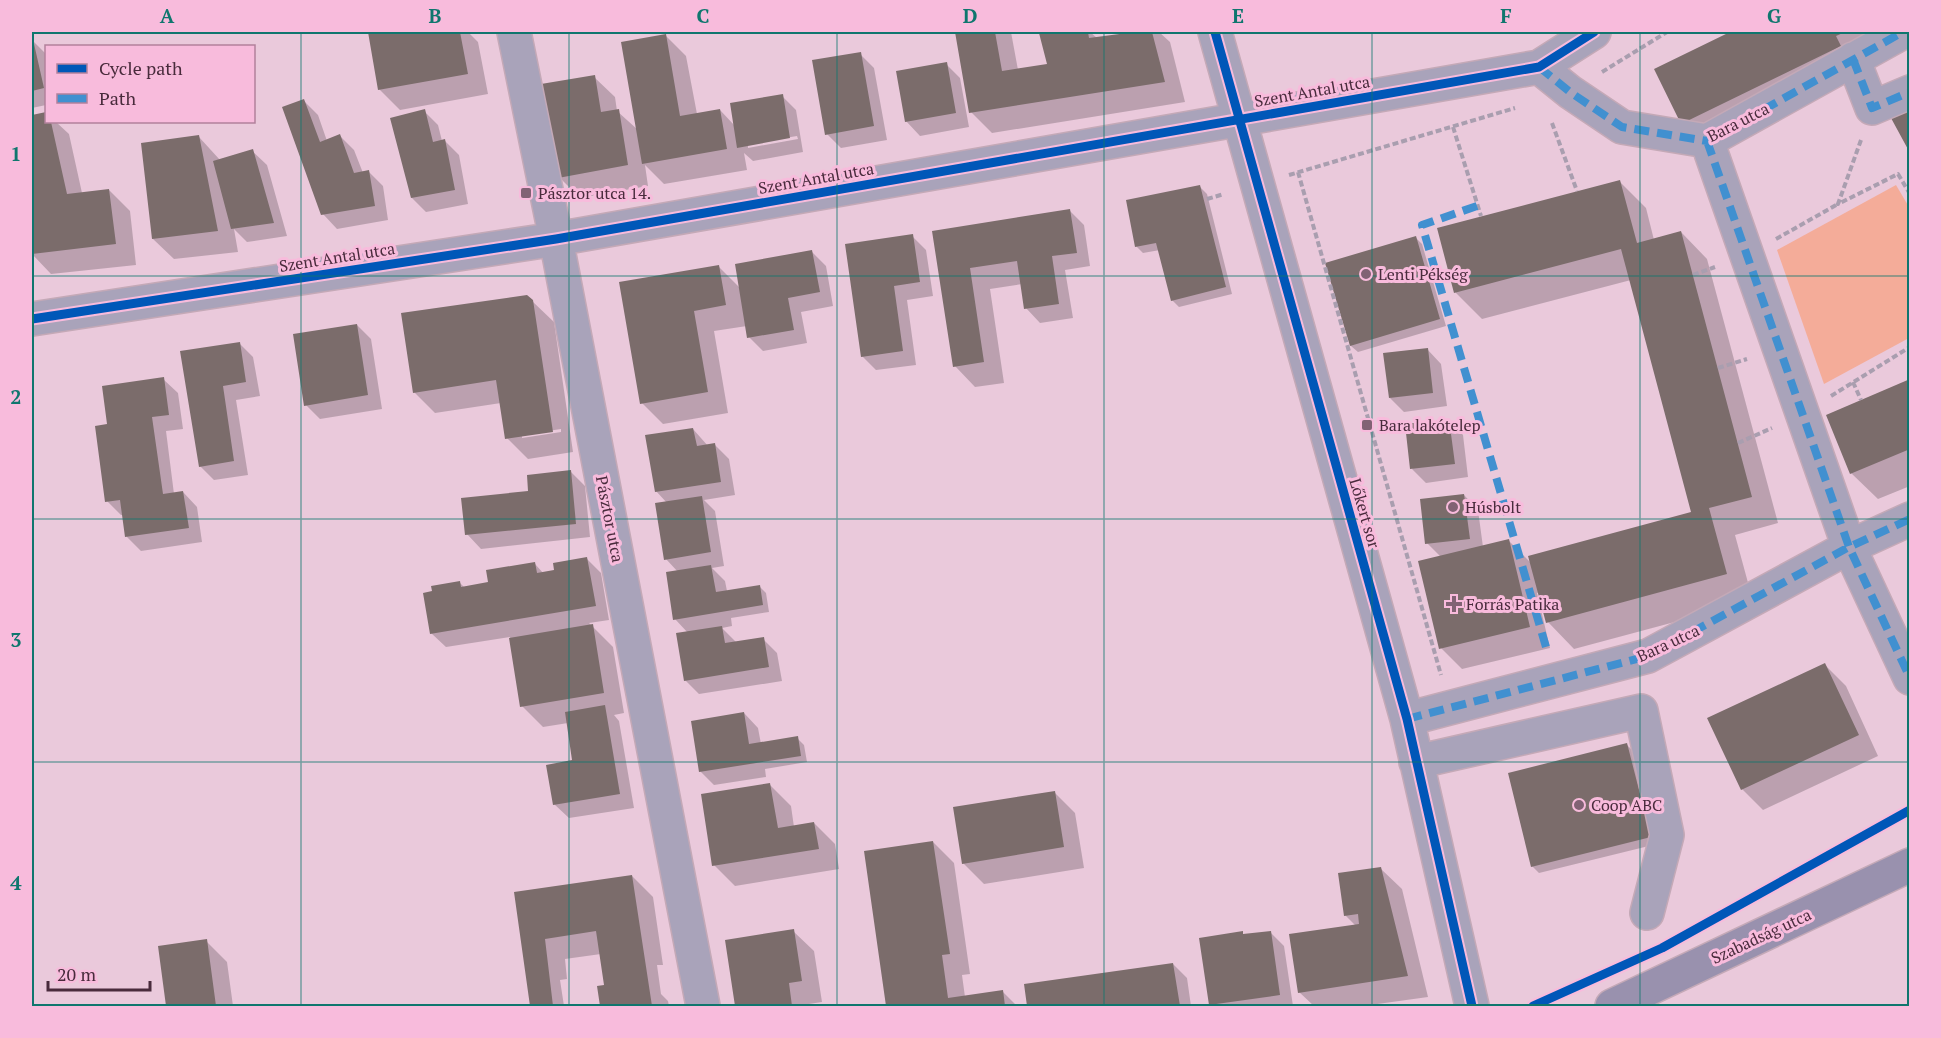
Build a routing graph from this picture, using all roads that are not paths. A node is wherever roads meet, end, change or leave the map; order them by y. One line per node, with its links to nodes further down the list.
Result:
1 (514, 32): 10 (street, Pásztor utca)
2 (1215, 32): 8 (street, Lőkert sor)
3 (1594, 32): 6 (street, Szent Antal utca)
4 (1903, 32): 5 (street, Bara utca)
5 (1853, 59): 7 (street); 9 (street, Bara utca)
6 (1539, 67): 8 (street, Szent Antal utca); 9 (street, Bara utca)
7 (1910, 92)
8 (1239, 119): 10 (street, Szent Antal utca); 15 (street, Lőkert sor)
9 (1707, 141): 13 (street)
10 (556, 239): 11 (street, Szent Antal utca); 19 (street, Pásztor utca)
11 (32, 319)
12 (1910, 519): 13 (street, Bara utca)
13 (1849, 547): 14 (street); 15 (street, Bara utca)
14 (1910, 678)
15 (1407, 719): 16 (street, Lőkert sor)
16 (1416, 762): 18 (street); 20 (street, Lőkert sor)
17 (1910, 865): 21 (main road, Szabadság utca)
18 (1647, 913)
19 (704, 1006)
20 (1472, 1006)
21 (1612, 1006)

